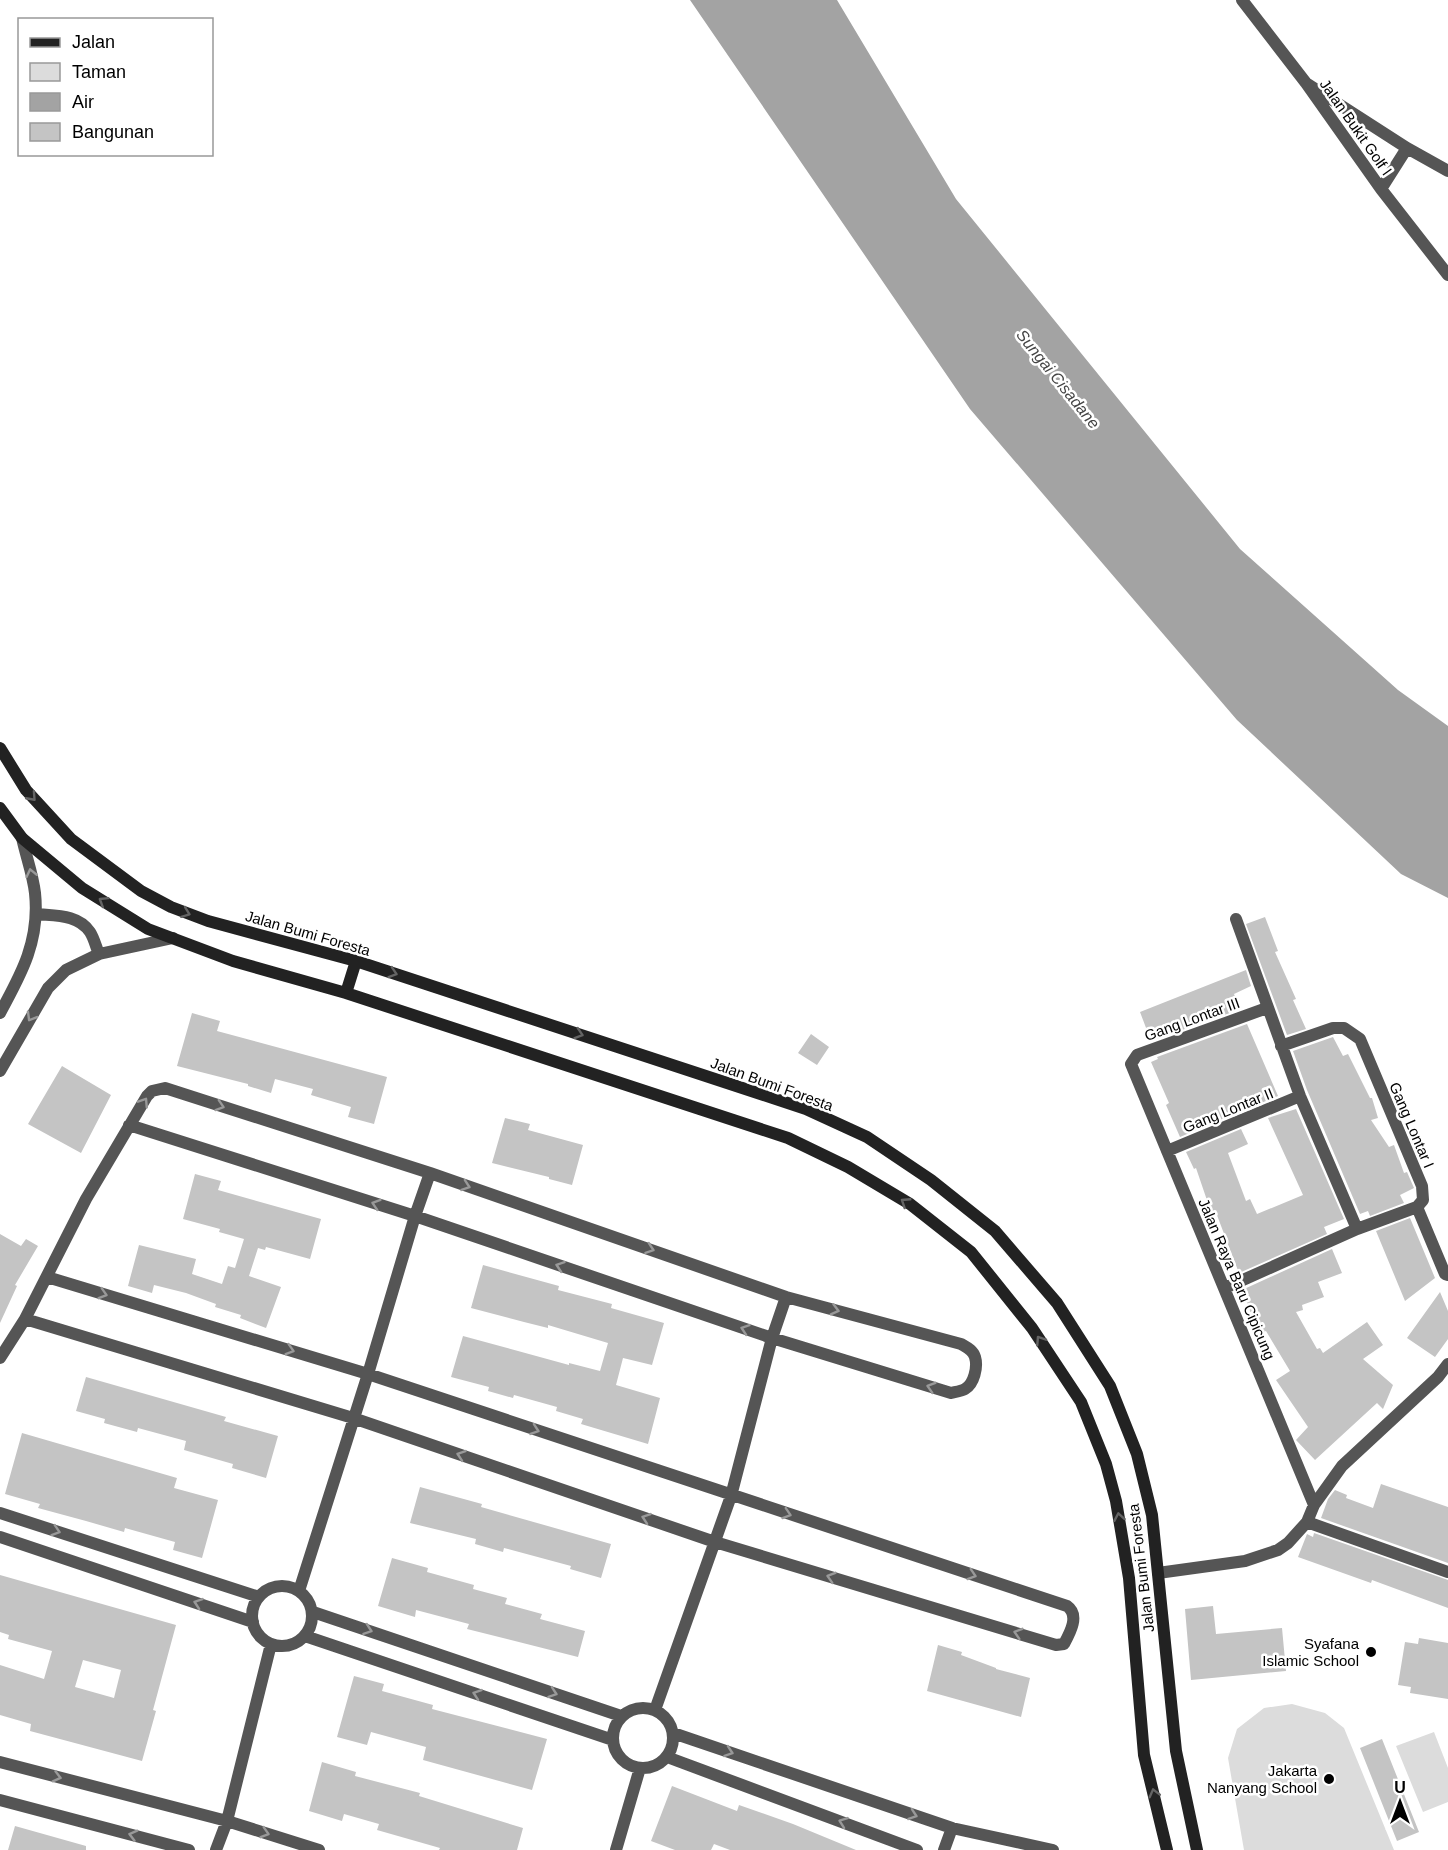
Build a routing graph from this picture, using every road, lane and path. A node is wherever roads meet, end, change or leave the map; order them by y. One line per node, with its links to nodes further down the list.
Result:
1 (1242, 0): 2 (street, Jalan Bukit Golf I)
2 (1306, 83): 3 (street, Jalan Bukit Golf I); 5 (street, Jalan Bukit Golf I)
3 (1407, 148): 4 (street, Jalan Bukit Golf I); 5 (street, Jalan Bukit Golf I)
4 (1448, 171)
5 (1381, 189): 6 (street, Jalan Bukit Golf I)
6 (1448, 274)
7 (0, 748): 14 (main road, Jalan Bumi Foresta, one-way to 14)
8 (0, 808): 9 (main road, Jalan Bumi Foresta)
9 (22, 838): 10 (street, one-way to 9); 12 (main road, Jalan Bumi Foresta, one-way to 9)
10 (36, 914): 13 (street); 17 (street)
11 (1236, 919): 16 (street)
12 (173, 938): 13 (street); 15 (main road, Jalan Bumi Foresta)
13 (99, 954): 20 (street, one-way to 20)
14 (356, 961): 15 (main road); 45 (main road, Jalan Bumi Foresta, one-way to 45)
15 (346, 993): 69 (main road, Jalan Bumi Foresta, one-way to 15)
16 (1267, 1008): 18 (street); 19 (street, Gang Lontar III)
17 (0, 1013)
18 (1281, 1046): 21 (street); 25 (street, Gang Lontar I)
19 (1131, 1064): 23 (street, Jalan Raya Baru Cipicung)
20 (0, 1071)
21 (1300, 1096): 23 (street, Gang Lontar II); 27 (street)
22 (129, 1125): 24 (street, one-way to 24); 26 (street, one-way to 22); 29 (street)
23 (1167, 1151): 30 (street, Jalan Raya Baru Cipicung)
24 (430, 1173): 26 (street); 31 (street, one-way to 31)
25 (1417, 1207): 27 (street); 28 (street)
26 (415, 1216): 33 (street, one-way to 26); 36 (street)
27 (1357, 1229): 30 (street)
28 (1448, 1275)
29 (47, 1277): 32 (street); 36 (street, one-way to 36)
30 (1225, 1288): 39 (street, Jalan Raya Baru Cipicung)
31 (786, 1297): 33 (street); 33 (street, one-way to 33)
32 (25, 1319): 34 (street); 37 (street)
33 (772, 1338): 38 (street)
34 (0, 1358)
35 (1448, 1364): 39 (street)
36 (368, 1374): 37 (street); 38 (street, one-way to 38)
37 (352, 1419): 43 (street, one-way to 37); 46 (street)
38 (731, 1496): 43 (street); 43 (street, one-way to 43)
39 (1314, 1505): 41 (street)
40 (0, 1513): 47 (street, one-way to 47)
41 (1307, 1522): 44 (street); 45 (street)
42 (0, 1537): 49 (street, one-way to 42)
43 (715, 1542): 52 (street)
44 (1448, 1572)
45 (1158, 1573): 70 (main road, Jalan Bumi Foresta)
46 (299, 1591): 47 (street); 48 (street)
47 (259, 1597): 49 (street)
48 (313, 1612): 50 (street); 53 (street, one-way to 53)
49 (253, 1622): 51 (street)
50 (305, 1636): 51 (street); 55 (street, one-way to 50)
51 (271, 1644): 60 (street)
52 (655, 1710): 53 (street); 54 (street)
53 (621, 1716): 55 (street)
54 (673, 1733): 56 (street); 61 (street, one-way to 61)
55 (612, 1740): 58 (street)
56 (667, 1757): 58 (street); 66 (street, one-way to 56)
57 (0, 1762): 60 (street, one-way to 60)
58 (640, 1768): 65 (street)
59 (0, 1800): 62 (street, one-way to 59)
60 (226, 1821): 63 (street); 64 (street, one-way to 64)
61 (952, 1828): 67 (street); 68 (street)
62 (189, 1850)
63 (216, 1850)
64 (319, 1850)
65 (616, 1850)
66 (917, 1850)
67 (944, 1850)
68 (1053, 1850)
69 (1167, 1850)
70 (1197, 1850)

